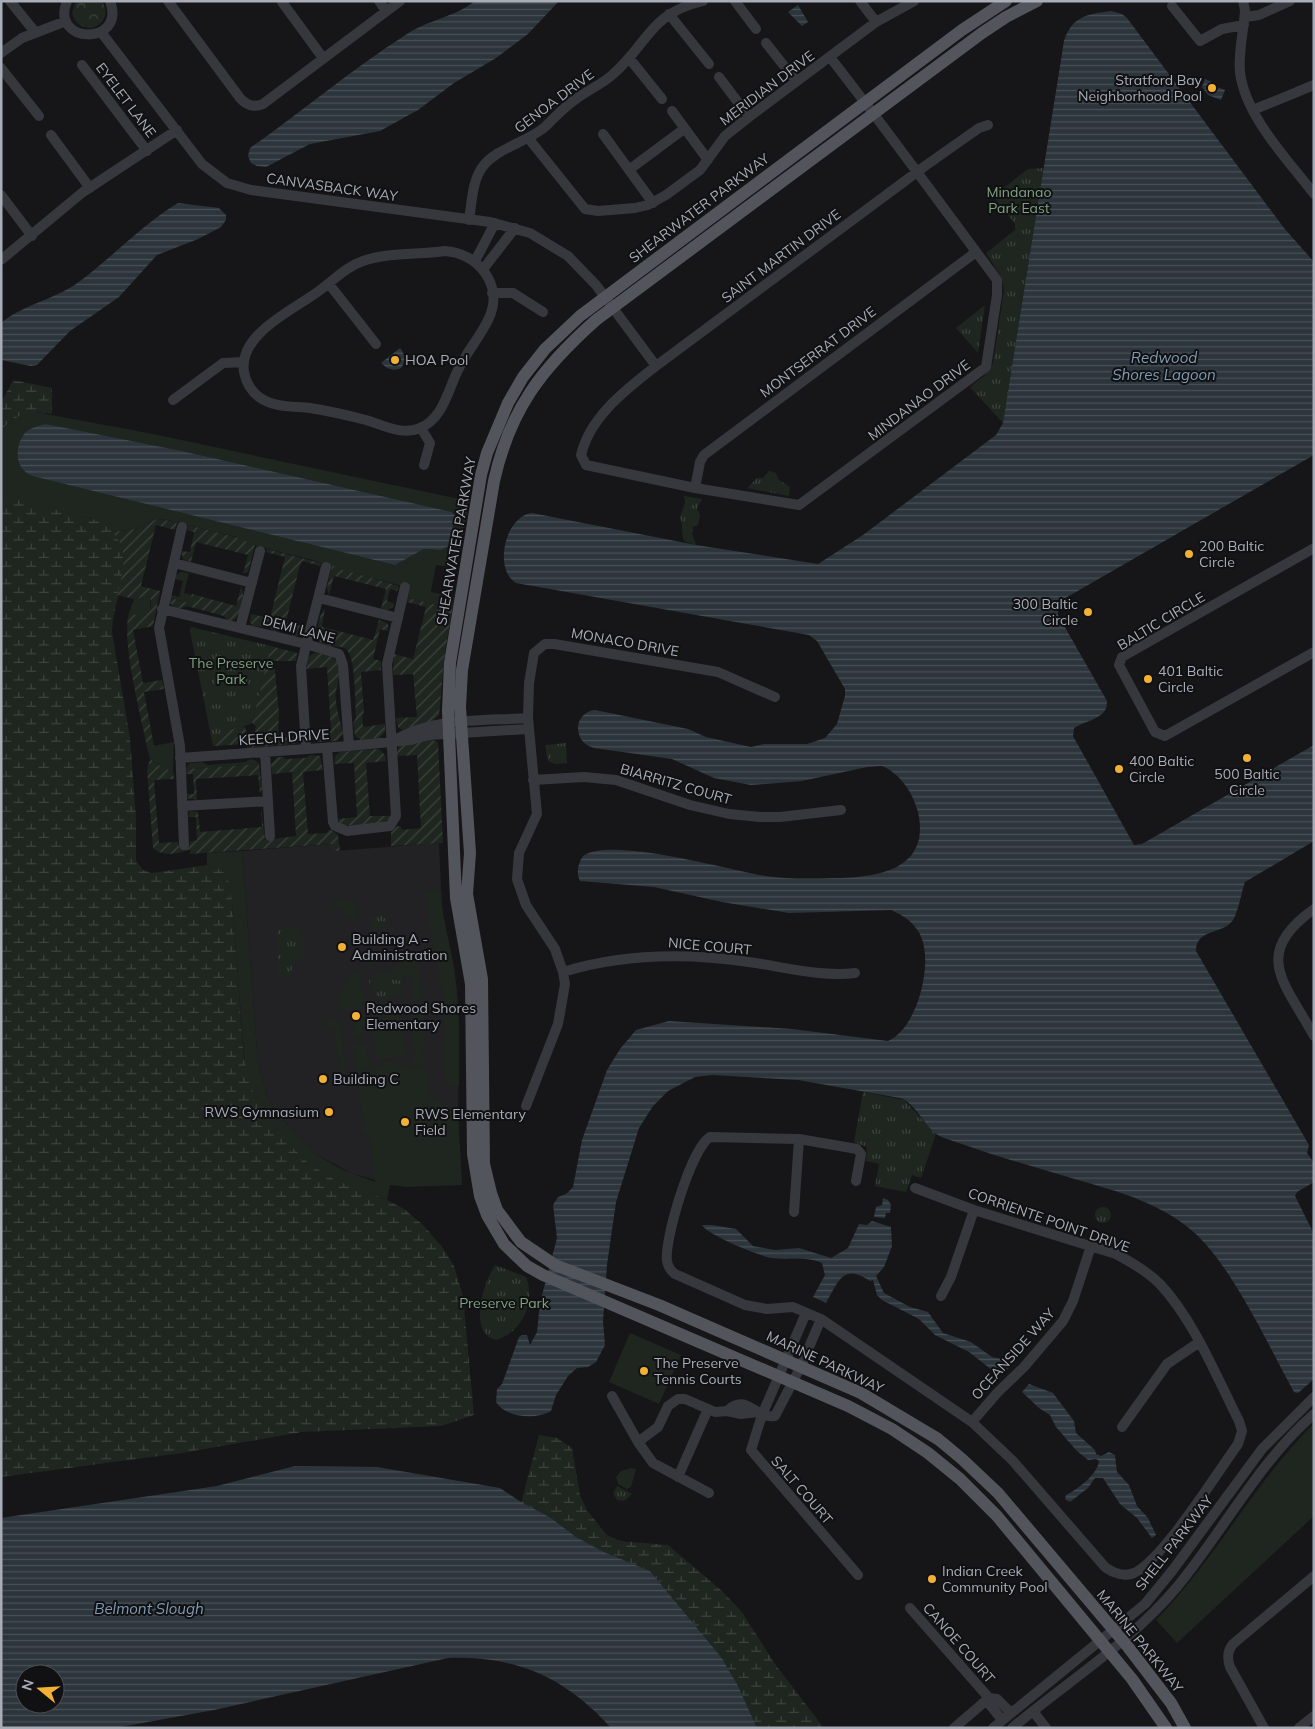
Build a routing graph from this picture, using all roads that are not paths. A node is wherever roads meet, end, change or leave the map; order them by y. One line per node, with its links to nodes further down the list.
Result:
1 (10, 1): 23 (street)
2 (67, 1): 19 (street)
3 (110, 1): 24 (street)
4 (168, 1): 28 (street)
5 (379, 1): 17 (street)
6 (400, 1): 17 (street)
7 (703, 1): 18 (street, GENOA DRIVE)
8 (735, 1): 22 (street)
9 (860, 1): 21 (street)
10 (914, 1): 21 (street, MERIDIAN DRIVE)
11 (1006, 1): 37 (main road, SHEARWATER PARKWAY)
12 (1037, 1): 37 (main road, SHEARWATER PARKWAY)
13 (1243, 1): 20 (street)
14 (1290, 1): 20 (street)
15 (282, 2): 28 (street)
16 (1172, 6): 20 (street)
17 (386, 11): 28 (street)
18 (669, 14): 29 (street, GENOA DRIVE); 30 (street)
19 (66, 21): 23 (street); 24 (street)
20 (1244, 21): 38 (street)
21 (876, 22): 27 (street, MERIDIAN DRIVE)
22 (756, 29)
23 (35, 32): 26 (street)
24 (101, 32): 44 (street, CANVASBACK WAY)
25 (766, 43): 34 (street)
26 (1, 53)
27 (830, 57): 34 (street, MERIDIAN DRIVE); 37 (street, MINDANAO DRIVE)
28 (323, 58)
29 (629, 58): 36 (street); 47 (street, GENOA DRIVE)
30 (709, 64)
31 (82, 65): 48 (street, EYELET LANE)
32 (1, 68): 40 (street)
33 (720, 77): 41 (street)
34 (796, 81): 41 (street, MERIDIAN DRIVE)
35 (1314, 85): 38 (street)
36 (662, 99)
37 (870, 108): 51 (street, MINDANAO DRIVE); 66 (main road, SHEARWATER PARKWAY); 67 (main road, SHEARWATER PARKWAY)
38 (1253, 110): 53 (street)
39 (672, 111): 43 (street)
40 (39, 116)
41 (749, 117): 49 (street, MERIDIAN DRIVE)
42 (988, 125): 51 (street, SAINT MARTIN DRIVE)
43 (684, 129): 49 (street); 50 (street)
44 (177, 130): 48 (street); 56 (street, CANVASBACK WAY)
45 (603, 134): 50 (street)
46 (51, 135): 52 (street)
47 (529, 139): 55 (street, MERIDIAN DRIVE); 56 (street, GENOA DRIVE)
48 (147, 151): 52 (street)
49 (708, 160): 55 (street, MERIDIAN DRIVE)
50 (630, 169): 55 (street)
51 (917, 172): 60 (street, MINDANAO DRIVE); 71 (street, SAINT MARTIN DRIVE)
52 (90, 188): 59 (street)
53 (1314, 194)
54 (1, 195): 59 (street)
55 (653, 203)
56 (469, 220): 57 (street, CANVASBACK WAY)
57 (495, 223): 58 (street, CANVASBACK WAY); 62 (street)
58 (515, 228): 63 (street); 66 (street, CANVASBACK WAY)
59 (32, 236): 61 (street)
60 (976, 252): 76 (street, MONTSERRAT DRIVE); 76 (street, MINDANAO DRIVE)
61 (1, 260)
62 (475, 261): 63 (street); 64 (street)
63 (484, 268): 65 (street)
64 (329, 284): 69 (street); 70 (street)
65 (492, 293): 68 (street); 73 (street)
66 (604, 297): 67 (street, CANVASBACK WAY); 92 (main road, SHEARWATER PARKWAY)
67 (612, 308): 71 (street, CANVASBACK WAY); 92 (main road, SHEARWATER PARKWAY)
68 (543, 312)
69 (376, 344)
70 (244, 362): 72 (street); 73 (street)
71 (656, 366): 74 (street, SAINT MARTIN DRIVE)
72 (173, 400)
73 (421, 428): 75 (street)
74 (583, 461): 76 (street, MINDANAO DRIVE)
75 (424, 465)
76 (695, 488)
77 (182, 527): 80 (street)
78 (1314, 548): 89 (street, BALTIC CIRCLE)
79 (260, 551): 82 (street)
80 (174, 563): 82 (street); 85 (street)
81 (326, 567): 84 (street)
82 (252, 583): 87 (street)
83 (405, 587): 86 (street)
84 (319, 598): 86 (street); 88 (street)
85 (162, 608): 87 (street, DEMI LANE); 98 (street)
86 (398, 618): 93 (street)
87 (240, 628): 88 (street, DEMI LANE)
88 (306, 644): 94 (street, DEMI LANE); 96 (street)
89 (1314, 652)
90 (775, 697): 91 (street, MONACO DRIVE)
91 (528, 723): 92 (street); 99 (street, MONACO DRIVE)
92 (455, 728): 93 (street, KEECH DRIVE); 109 (main road, SHEARWATER PARKWAY); 110 (main road, SHEARWATER PARKWAY)
93 (391, 742): 94 (street, KEECH DRIVE); 95 (street)
94 (349, 746): 95 (street, KEECH DRIVE)
95 (327, 748): 96 (street, KEECH DRIVE)
96 (306, 749): 97 (street, KEECH DRIVE)
97 (265, 752): 98 (street, KEECH DRIVE); 100 (street)
98 (180, 758): 101 (street)
99 (534, 780): 102 (street, BIARRITZ COURT); 106 (street, MONACO DRIVE)
100 (268, 800): 101 (street); 103 (street)
101 (182, 806): 104 (street)
102 (841, 810)
103 (270, 836)
104 (184, 844)
105 (1314, 909): 108 (street)
106 (563, 972): 107 (street, NICE COURT); 111 (street, MONACO DRIVE)
107 (855, 973)
108 (1314, 1036)
109 (484, 1063): 110 (main road); 122 (main road, MARINE PARKWAY)
110 (468, 1092): 124 (main road)
111 (526, 1106)
112 (800, 1139): 113 (street, CORRIENTE POINT DRIVE); 116 (street); 119 (street, CORRIENTE POINT DRIVE)
113 (856, 1182)
114 (915, 1188): 115 (street, CORRIENTE POINT DRIVE)
115 (974, 1210): 117 (street, CORRIENTE POINT DRIVE); 118 (street)
116 (794, 1212)
117 (1091, 1246): 121 (street, CORRIENTE POINT DRIVE); 131 (street, OCEANSIDE WAY)
118 (941, 1296)
119 (806, 1313): 120 (street, CORRIENTE POINT DRIVE); 122 (street)
120 (821, 1319): 123 (street); 131 (street, CORRIENTE POINT DRIVE)
121 (1198, 1343): 131 (street, CORRIENTE POINT DRIVE); 132 (street)
122 (786, 1360): 123 (main road, MARINE PARKWAY); 124 (street)
123 (801, 1366): 125 (street); 139 (main road, MARINE PARKWAY)
124 (779, 1376): 125 (main road); 129 (street, SALT COURT)
125 (792, 1382): 129 (street); 140 (main road)
126 (612, 1396): 133 (street)
127 (1314, 1397): 139 (street, SHELL PARKWAY)
128 (708, 1409): 129 (street); 133 (street); 134 (street)
129 (760, 1413): 136 (street, SALT COURT)
130 (1314, 1414): 139 (street, SHELL PARKWAY)
131 (972, 1422)
132 (1122, 1427)
133 (638, 1442): 134 (street)
134 (678, 1477): 135 (street)
135 (709, 1493)
136 (858, 1575)
137 (1314, 1576): 152 (street)
138 (910, 1608): 141 (street, CANOE COURT)
139 (1118, 1635): 140 (street, SHELL PARKWAY); 151 (main road, MARINE PARKWAY)
140 (1104, 1646): 142 (street, SHELL PARKWAY); 143 (street, SHELL PARKWAY); 150 (main road)
141 (987, 1699): 143 (street, CANOE COURT); 145 (street, CANOE COURT); 146 (street)
142 (1032, 1711): 148 (street, SHELL PARKWAY); 149 (street)
143 (1010, 1713): 145 (street, SHELL PARKWAY)
144 (1314, 1716): 153 (street)
145 (1002, 1720): 147 (street, SHELL PARKWAY)
146 (954, 1728)
147 (993, 1728)
148 (1012, 1728)
149 (1046, 1728)
150 (1166, 1728)
151 (1185, 1728)
152 (1264, 1728)
153 (1299, 1728)

